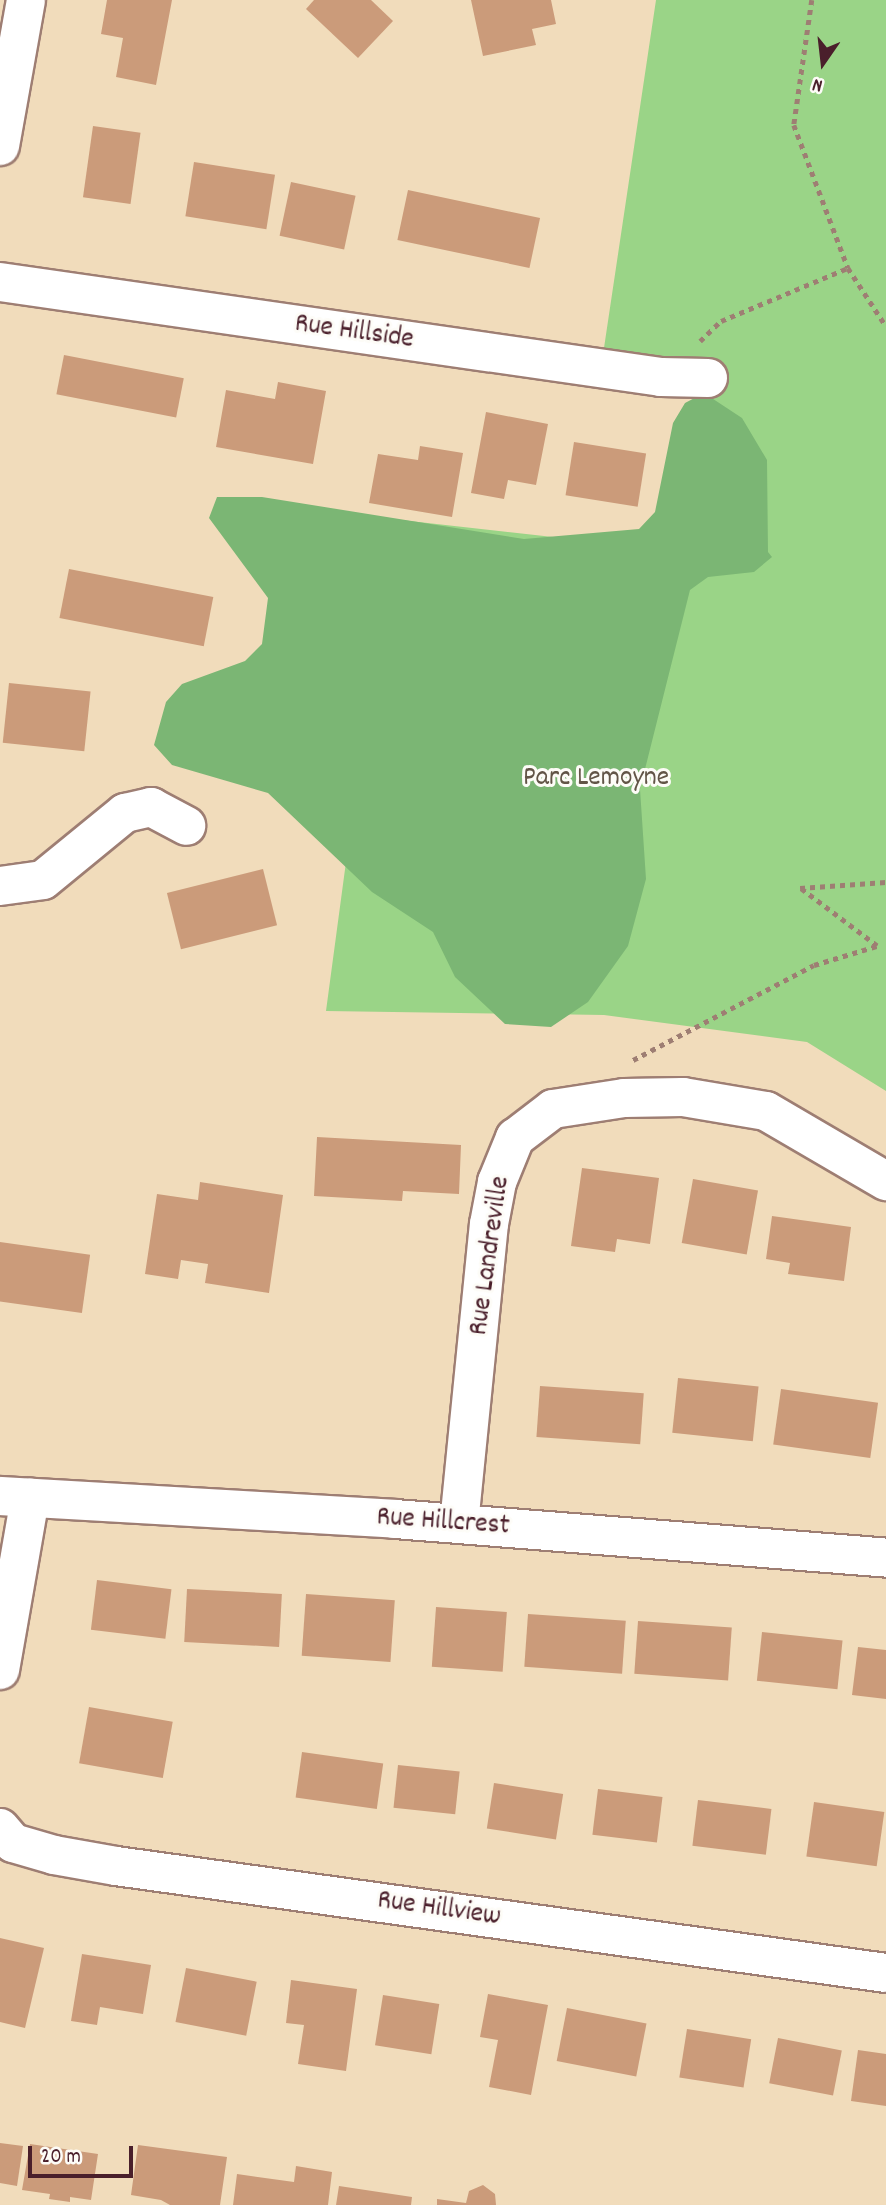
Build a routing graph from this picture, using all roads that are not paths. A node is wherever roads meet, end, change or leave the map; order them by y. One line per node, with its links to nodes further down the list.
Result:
1 (26, 0): 2 (street)
2 (0, 146)
3 (0, 282): 4 (street, Rue Hillside)
4 (708, 377)
5 (186, 826): 6 (street)
6 (0, 886)
7 (886, 1181): 9 (street, Rue Landreville)
8 (15, 1497): 9 (street, Rue Hillcrest); 11 (street)
9 (459, 1524): 10 (street, Rue Hillcrest)
10 (886, 1558)
11 (0, 1670)
12 (0, 1828): 13 (street, Rue Hillview)
13 (886, 1973)

